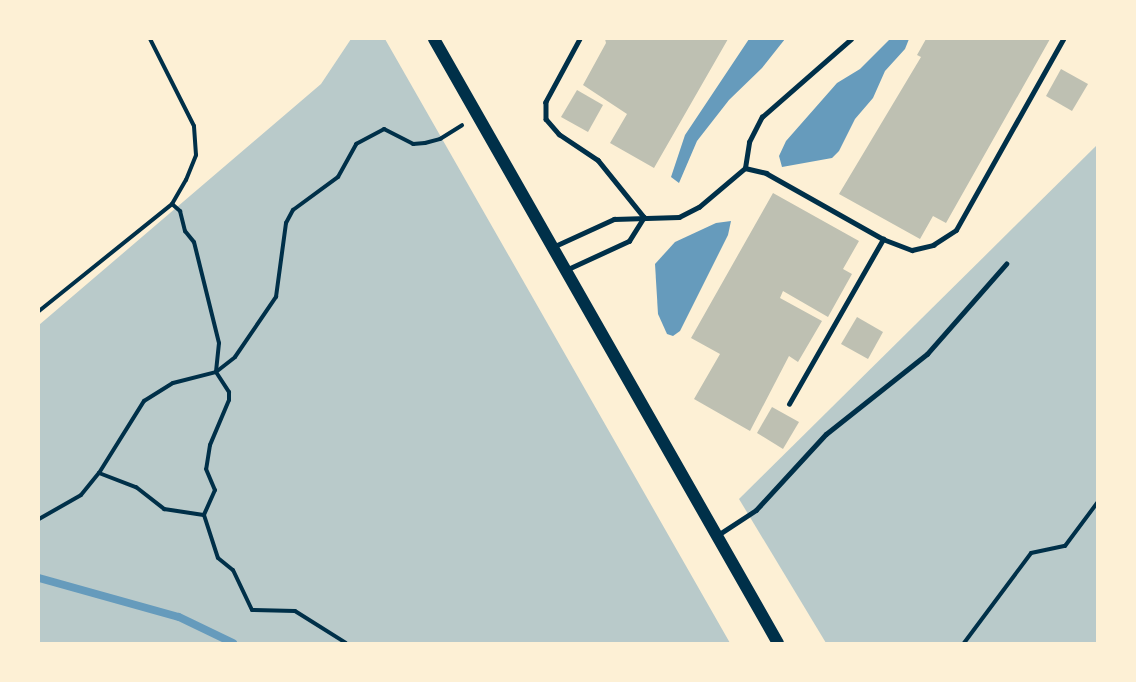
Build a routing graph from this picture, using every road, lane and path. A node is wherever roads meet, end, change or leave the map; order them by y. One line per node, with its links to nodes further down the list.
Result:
1 (150, 39): 8 (path)
2 (434, 39): 6 (main road)
3 (580, 39): 9 (lane)
4 (851, 39): 7 (lane)
5 (1063, 39): 10 (lane)
6 (478, 115): 11 (main road); 15 (path)
7 (745, 168): 9 (lane); 10 (lane)
8 (172, 204): 14 (path); 15 (path)
9 (644, 217): 11 (lane); 13 (lane)
10 (883, 239): 16 (lane)
11 (553, 247): 13 (main road)
12 (1006, 264): 21 (lane)
13 (565, 270): 21 (main road)
14 (39, 311)
15 (216, 372): 17 (path); 19 (path)
16 (789, 404)
17 (99, 473): 19 (path); 20 (path)
18 (1097, 503): 24 (path)
19 (204, 515): 22 (path)
20 (39, 519)
21 (718, 535): 23 (main road)
22 (346, 643)
23 (778, 643)
24 (964, 643)

